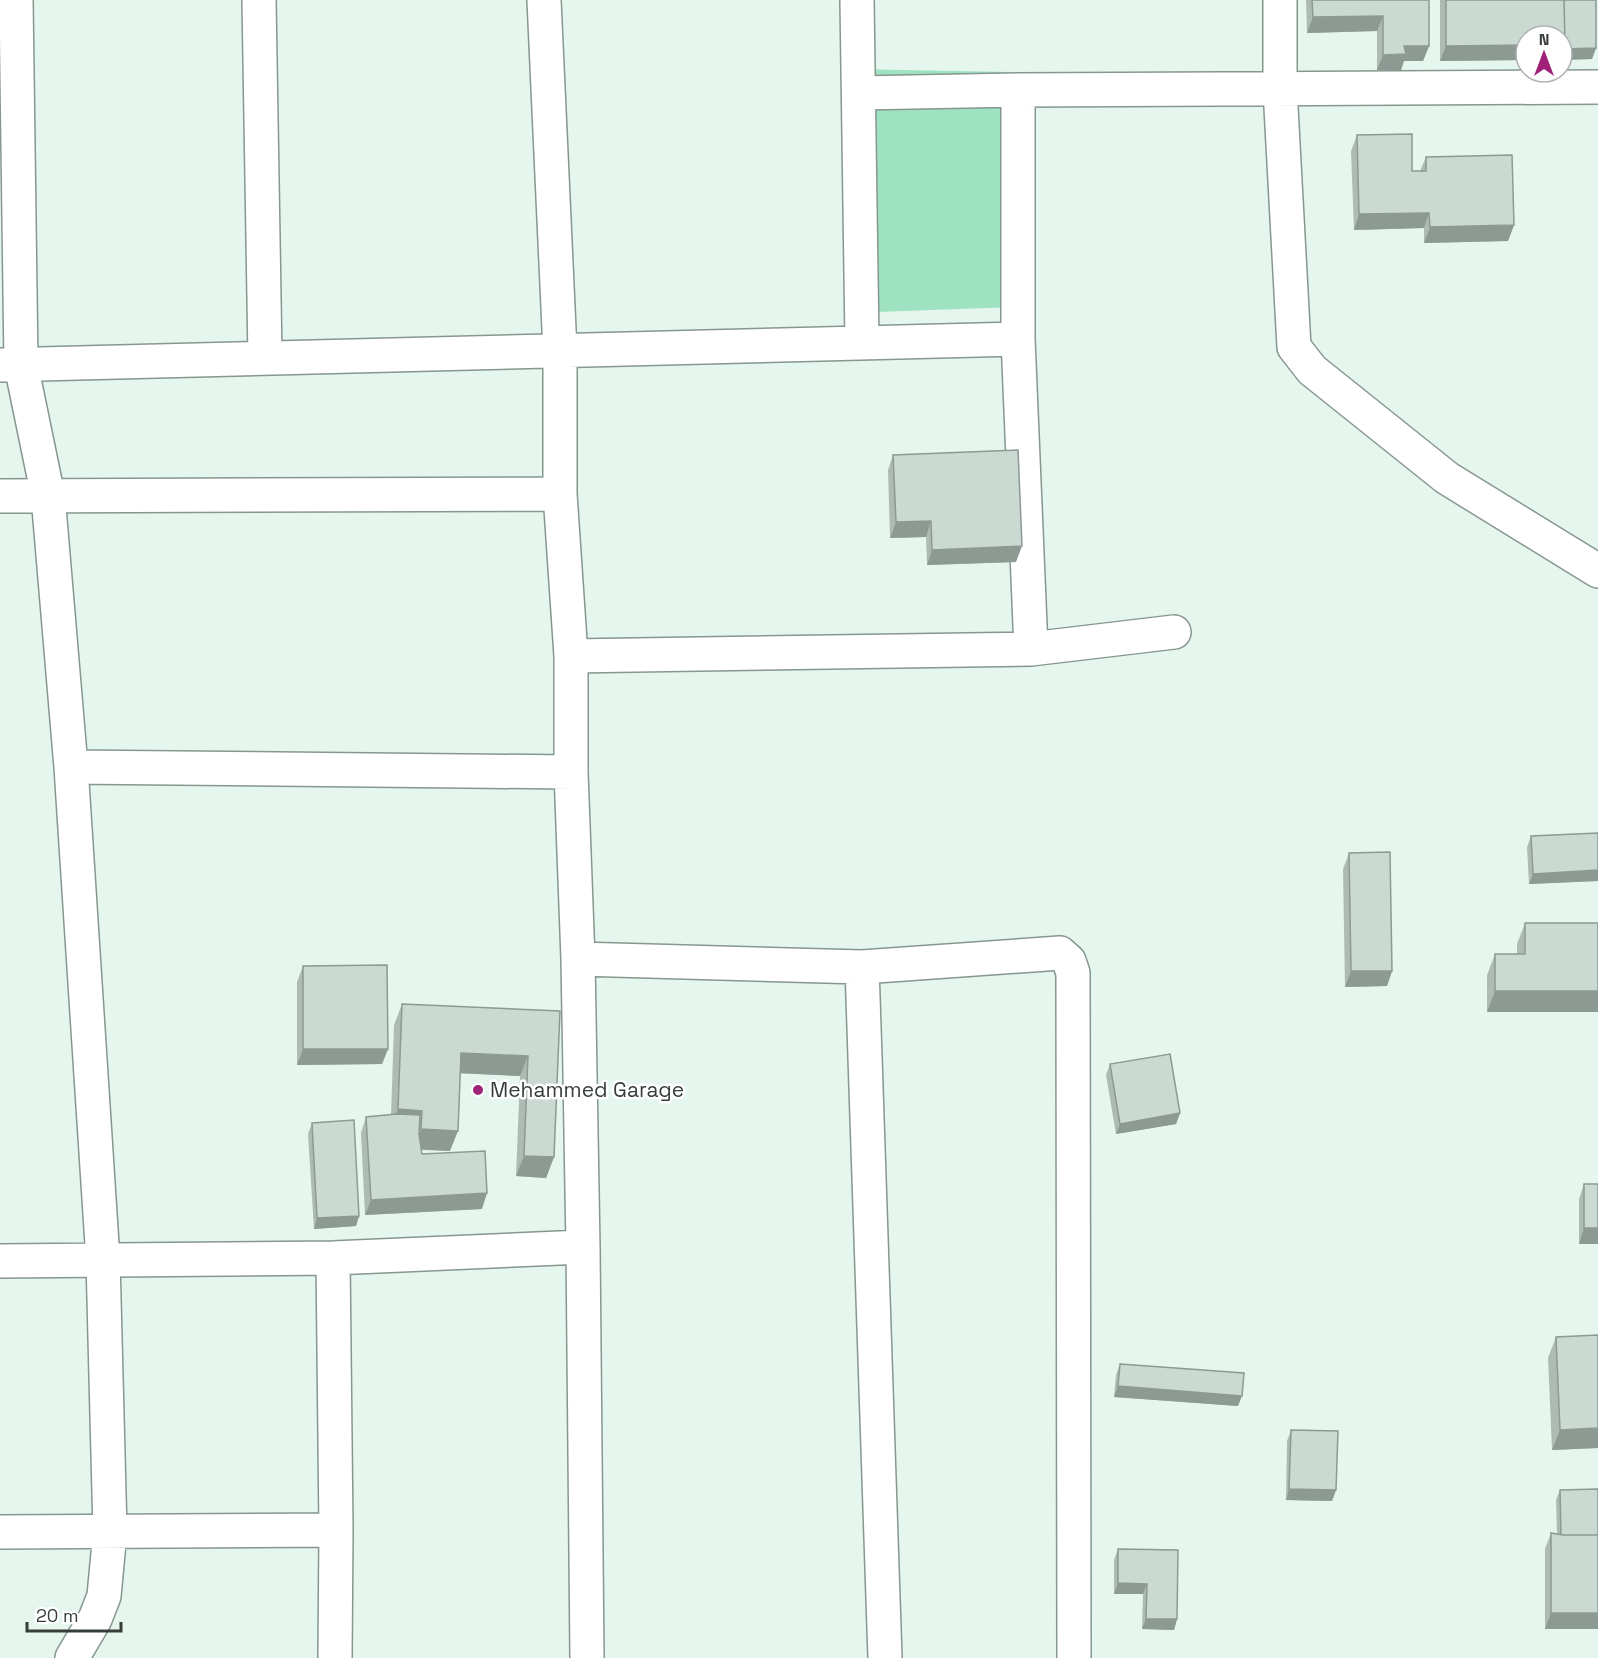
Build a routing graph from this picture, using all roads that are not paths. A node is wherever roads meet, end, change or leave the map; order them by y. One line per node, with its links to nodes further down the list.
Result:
1 (15, 0): 14 (street)
2 (259, 0): 13 (street)
3 (544, 0): 12 (street)
4 (857, 0): 9 (street)
5 (1280, 0): 7 (street)
6 (1598, 87): 7 (street)
7 (1280, 89): 8 (street); 18 (street)
8 (1018, 90): 9 (street); 10 (street)
9 (859, 93): 11 (street)
10 (1018, 339): 11 (street); 20 (street)
11 (862, 343): 12 (street)
12 (560, 351): 13 (street); 15 (street)
13 (265, 358): 14 (street)
14 (11, 365): 17 (street)
15 (560, 494): 17 (street); 21 (street)
16 (0, 496): 17 (street)
17 (48, 496): 22 (street)
18 (1598, 571)
19 (1174, 632): 20 (street)
20 (1031, 649): 21 (street)
21 (571, 656): 23 (street)
22 (71, 767): 23 (street); 28 (street)
23 (571, 772): 24 (street)
24 (578, 959): 25 (street); 26 (street)
25 (862, 967): 36 (street); 37 (street)
26 (583, 1247): 27 (street); 35 (street)
27 (333, 1258): 28 (street); 30 (street)
28 (103, 1260): 29 (street); 32 (street)
29 (0, 1261)
30 (336, 1530): 32 (street); 34 (street)
31 (0, 1532): 32 (street)
32 (110, 1532): 33 (street)
33 (72, 1658)
34 (335, 1658)
35 (587, 1658)
36 (885, 1658)
37 (1074, 1658)

